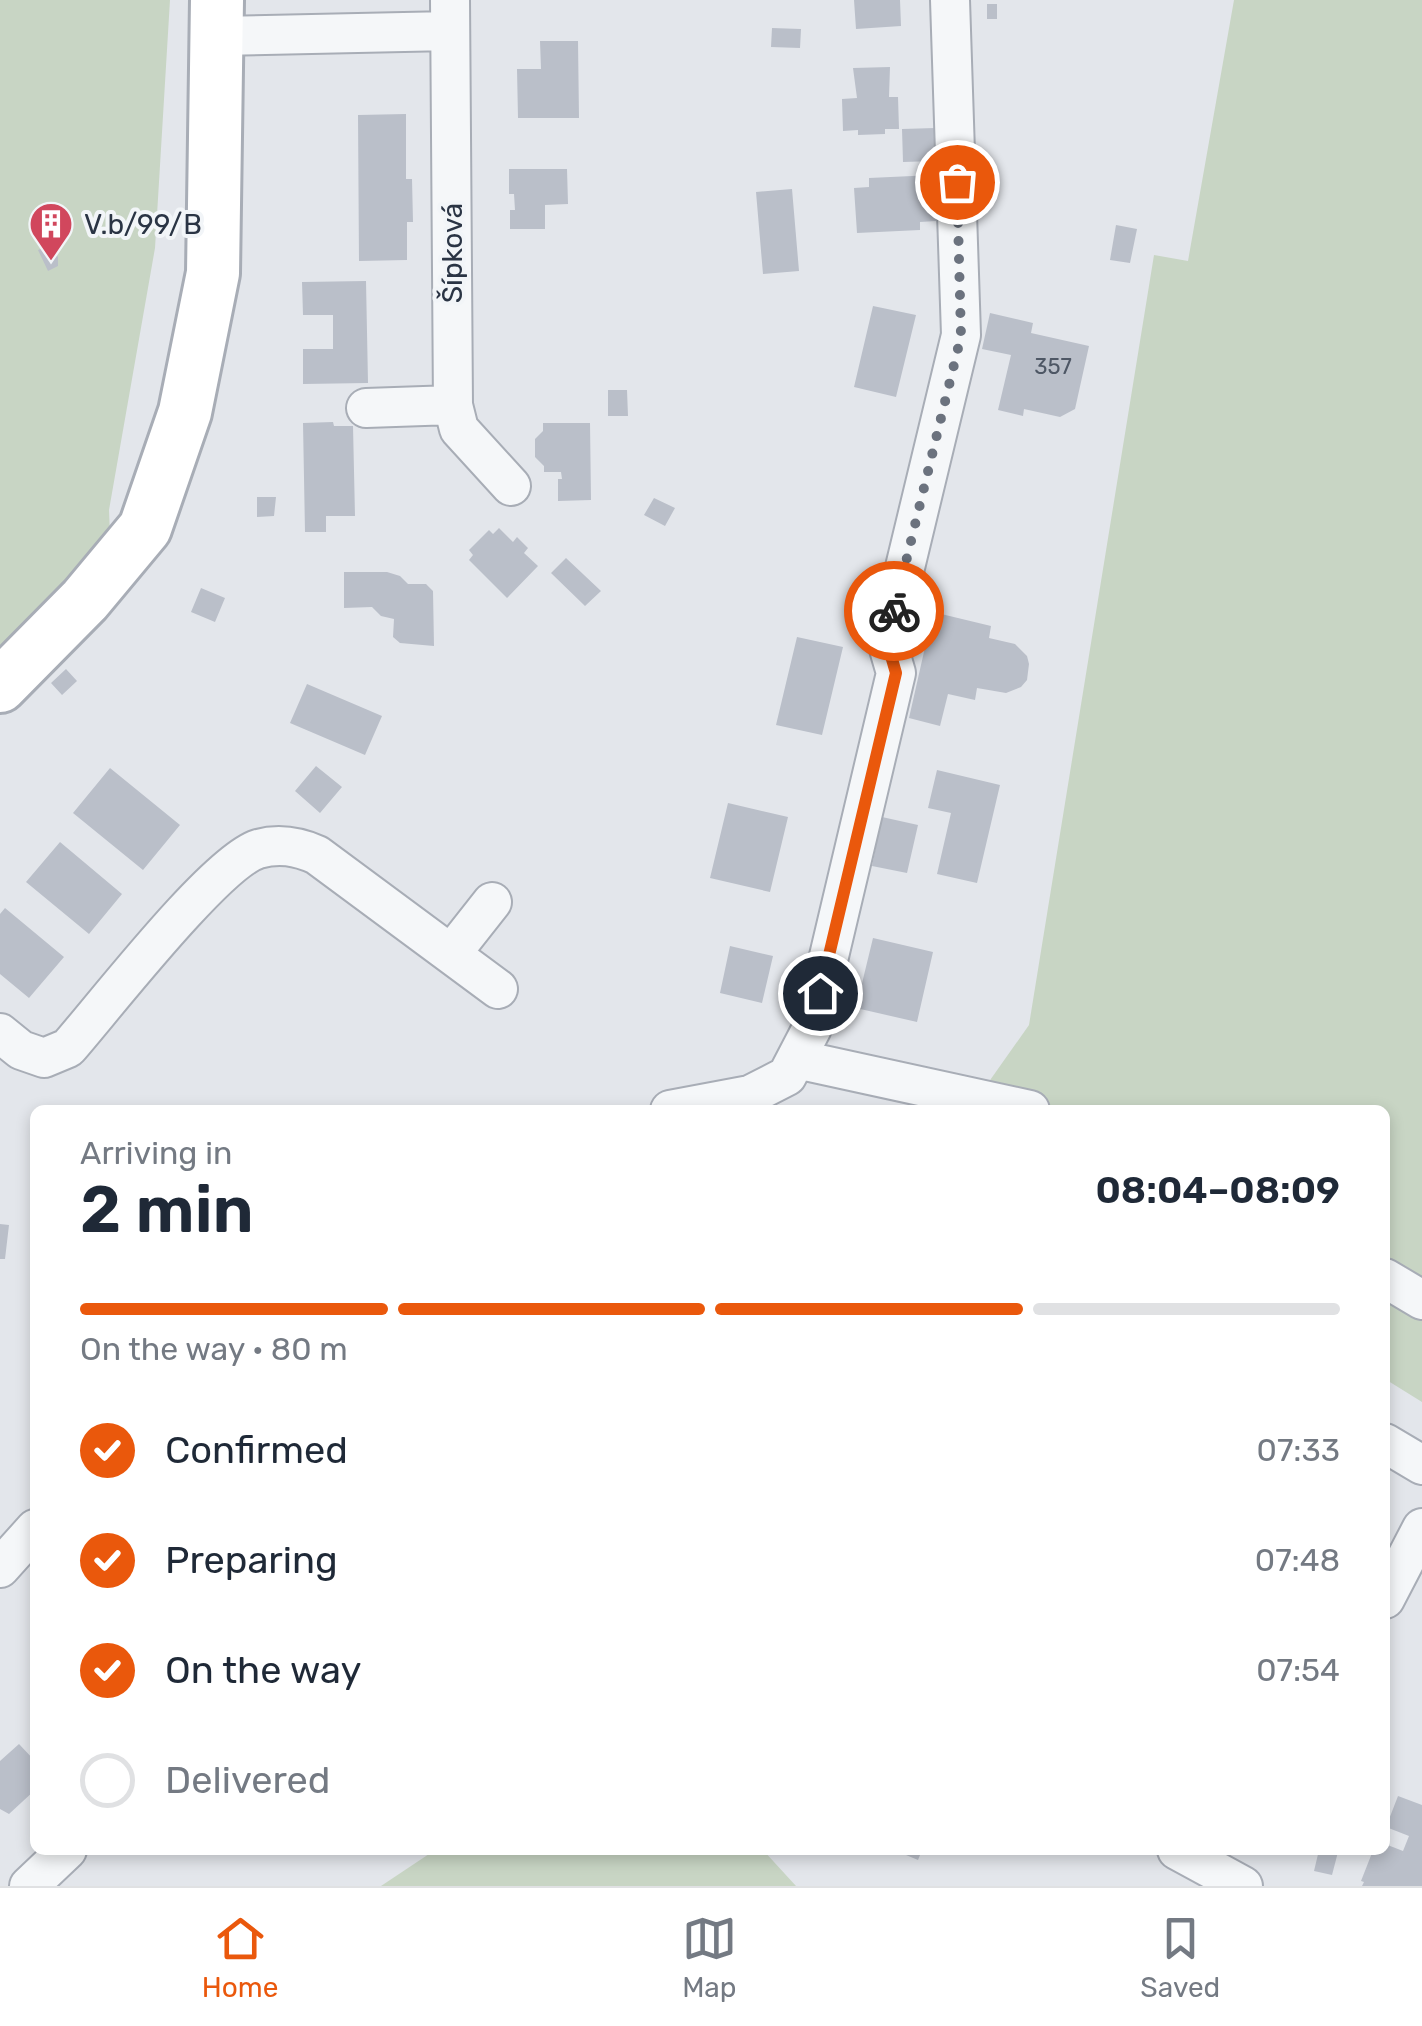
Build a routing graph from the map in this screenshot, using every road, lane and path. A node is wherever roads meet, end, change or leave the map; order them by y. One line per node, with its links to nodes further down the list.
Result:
1 (950, 0): 12 (street)
2 (450, 16): 3 (street); 4 (street, Šípková)
3 (216, 18): 7 (street)
4 (453, 405): 5 (street); 6 (street, Šípková)
5 (366, 408)
6 (511, 486)
7 (0, 686)
8 (492, 902): 9 (street)
9 (451, 954): 10 (street); 11 (street)
10 (498, 989)
11 (0, 1033)
12 (796, 1059): 13 (street); 14 (street)
13 (697, 1105)
14 (1007, 1105)
15 (1390, 1281): 16 (street)
16 (1422, 1300)
17 (1390, 1446): 18 (street)
18 (1422, 1465)
19 (1422, 1528): 22 (street)
20 (30, 1534): 21 (street)
21 (0, 1568)
22 (1390, 1589)
23 (62, 1855): 25 (street)
24 (1187, 1855): 26 (street)
25 (29, 1886)
26 (1243, 1886)

